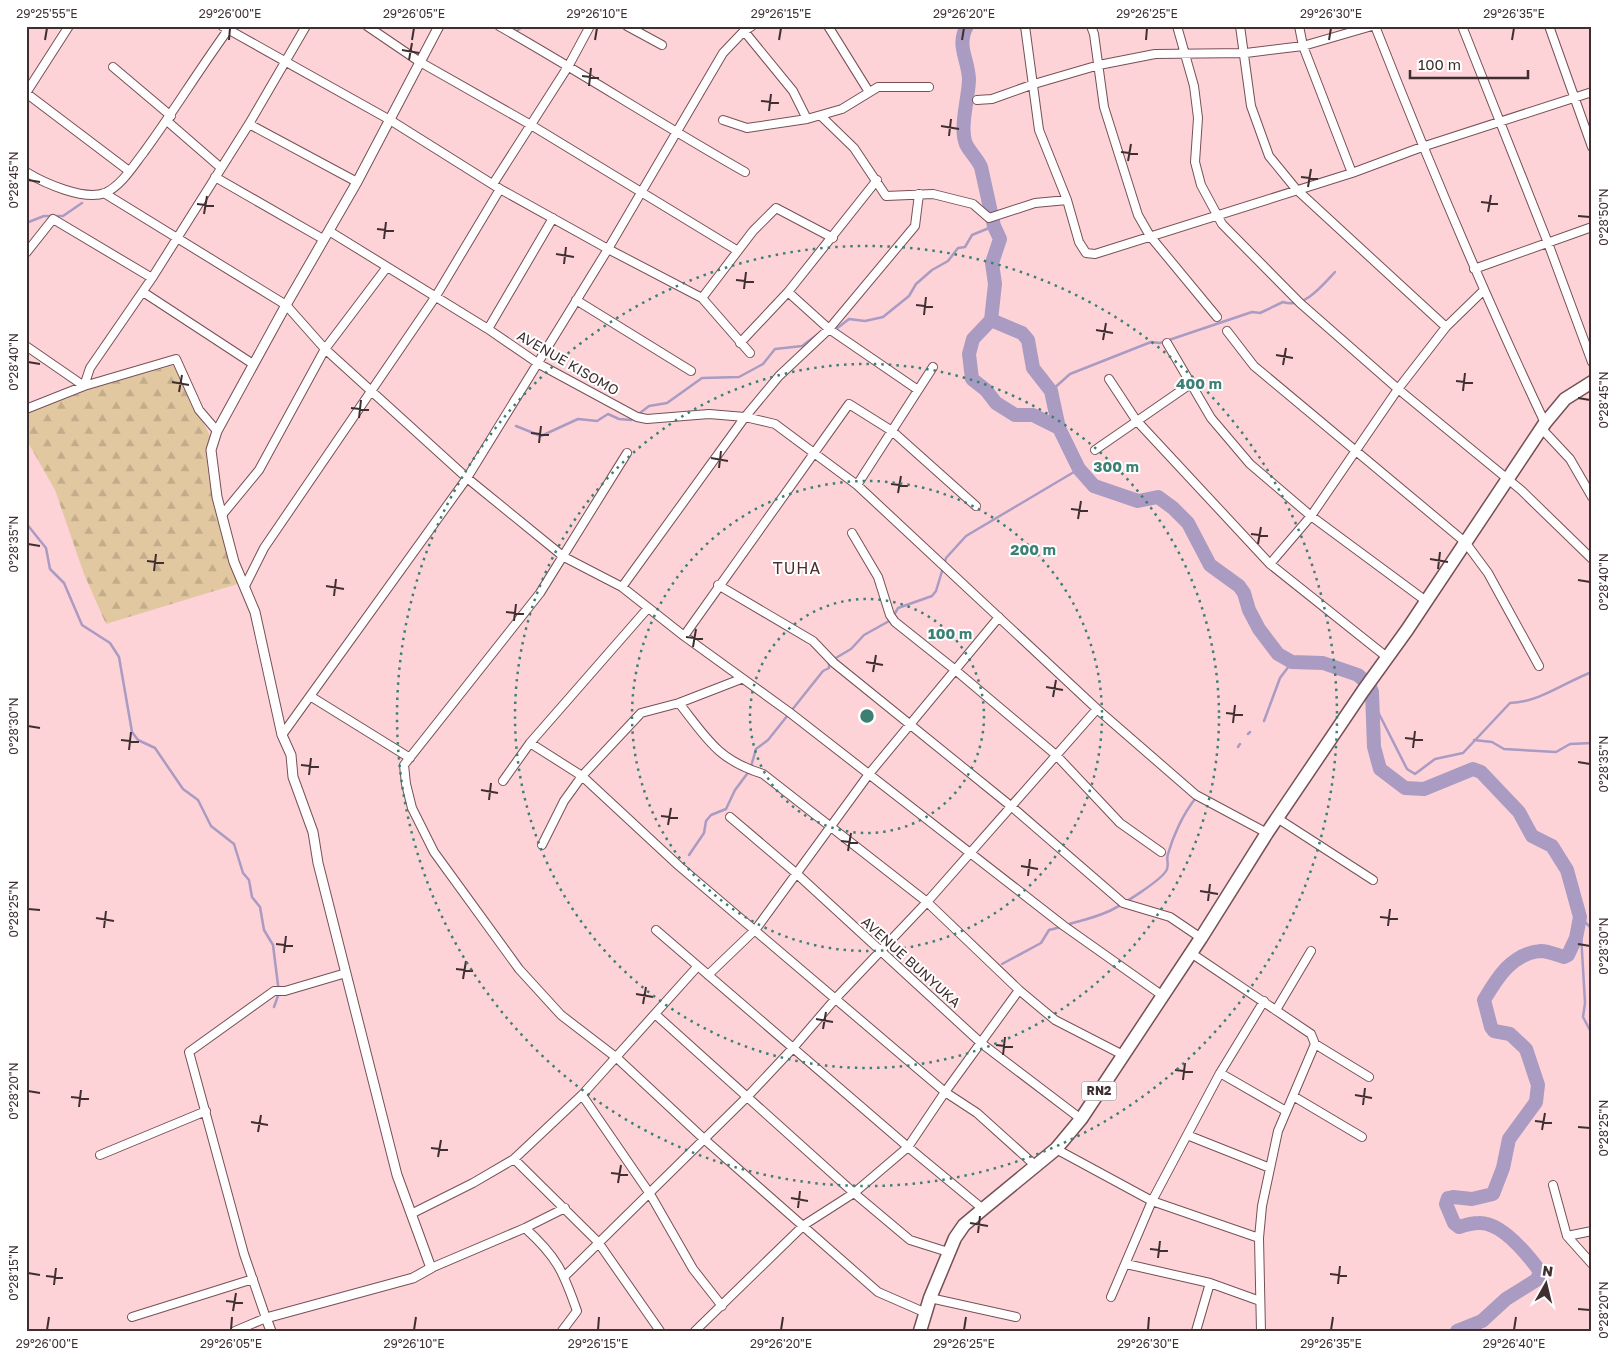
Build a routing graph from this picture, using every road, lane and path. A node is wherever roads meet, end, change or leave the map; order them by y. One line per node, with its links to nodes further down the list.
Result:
1 (69, 26): 33 (street)
2 (306, 26): 24 (street)
3 (367, 26): 25 (street)
4 (439, 26): 25 (street)
5 (499, 26): 26 (street)
6 (590, 26): 26 (street)
7 (626, 26): 20 (street)
8 (752, 26): 19 (street)
9 (828, 26): 31 (street)
10 (1025, 26): 29 (street)
11 (1091, 26): 27 (street)
12 (1177, 26): 23 (street)
13 (1240, 26): 22 (street)
14 (1299, 26): 21 (street)
15 (1373, 26): 21 (street); 45 (street)
16 (1462, 26): 41 (street)
17 (1549, 26): 34 (street)
18 (227, 27): 24 (street); 37 (street)
19 (744, 31): 38 (street); 44 (street)
20 (662, 46)
21 (1303, 46): 22 (street); 51 (street)
22 (1246, 53): 23 (street); 57 (street)
23 (1186, 54): 27 (street); 62 (street)
24 (285, 61): 39 (street); 42 (street)
25 (420, 62): 39 (street); 43 (street)
26 (568, 65): 43 (street); 44 (street)
27 (1098, 65): 29 (street); 67 (street)
28 (113, 67): 37 (street)
29 (1034, 84): 35 (street); 61 (street)
30 (929, 87): 31 (street)
31 (869, 92): 36 (street)
32 (1592, 92): 34 (street)
33 (26, 93): 48 (street)
34 (1574, 98): 41 (street); 46 (street)
35 (977, 100)
36 (821, 116): 38 (street); 53 (street)
37 (169, 118): 47 (street); 48 (street)
38 (807, 119): 40 (street)
39 (390, 120): 54 (street); 55 (street)
40 (723, 120)
41 (1499, 121): 45 (street); 70 (street)
42 (249, 124): 47 (street); 54 (street)
43 (531, 125): 55 (street); 58 (street)
44 (675, 133): 50 (street); 58 (street)
45 (1422, 147): 51 (street); 75 (street)
46 (1592, 147)
47 (220, 167): 52 (street)
48 (129, 171): 59 (street)
49 (26, 172): 59 (street)
50 (745, 172)
51 (1352, 173): 57 (street)
52 (215, 177): 66 (street); 69 (street)
53 (877, 180): 60 (street); 68 (street)
54 (357, 182): 65 (street)
55 (493, 184): 56 (street)
56 (500, 189): 63 (street); 80 (street)
57 (1296, 189): 62 (street); 85 (street)
58 (641, 190): 71 (street); 72 (street)
59 (104, 193): 66 (street)
60 (919, 194): 61 (street); 87 (street)
61 (1067, 200): 67 (street)
62 (1216, 214): 67 (street); 103 (street)
63 (552, 218): 71 (street); 86 (street)
64 (1592, 227): 70 (street)
65 (329, 230): 69 (street); 74 (street, AVENUE KISOMO)
66 (177, 236): 76 (street); 83 (street)
67 (1150, 236): 84 (street)
68 (833, 238): 72 (street); 79 (street)
69 (323, 239): 83 (street)
70 (1548, 243): 75 (street); 94 (street)
71 (608, 249): 81 (street); 82 (street)
72 (738, 251): 81 (street)
73 (26, 252): 76 (street)
74 (387, 266): 80 (street, AVENUE KISOMO); 92 (street)
75 (1474, 268): 77 (street)
76 (152, 278): 78 (street)
77 (1482, 291): 85 (street); 109 (street)
78 (143, 292): 95 (street); 102 (street)
79 (788, 292): 87 (street); 89 (street)
80 (436, 296): 86 (street, AVENUE KISOMO); 105 (street)
81 (702, 298): 89 (street)
82 (576, 300): 96 (street); 98 (street)
83 (286, 304): 92 (street); 95 (street)
84 (1217, 317)
85 (1446, 327): 103 (street)
86 (488, 329): 96 (street, AVENUE KISOMO)
87 (830, 329): 104 (street); 107 (street)
88 (1227, 331): 115 (street)
89 (740, 343): 93 (street)
90 (1167, 343): 101 (street)
91 (26, 346): 102 (street)
92 (325, 349): 105 (street); 121 (street)
93 (750, 353)
94 (1592, 362)
95 (253, 364): 111 (street)
96 (539, 364): 107 (street, AVENUE KISOMO); 116 (street)
97 (933, 367): 104 (street)
98 (691, 371)
99 (1109, 380): 108 (street)
100 (1592, 382): 109 (highway, RN2)
101 (1192, 384): 108 (street); 122 (street)
102 (84, 386): 106 (street); 111 (street)
103 (1398, 389): 115 (street); 117 (street)
104 (918, 390): 110 (street)
105 (372, 392): 116 (street); 129 (street)
106 (26, 409)
107 (745, 417): 113 (street, AVENUE KISOMO); 130 (street)
108 (1136, 420): 112 (street); 127 (street)
109 (1543, 425): 117 (highway, RN2); 119 (street)
110 (892, 430): 113 (street); 118 (street); 120 (street)
111 (217, 431): 121 (street)
112 (1095, 450)
113 (814, 452): 118 (street, AVENUE KISOMO); 128 (street)
114 (627, 453): 125 (street)
115 (1355, 453): 122 (street); 124 (street)
116 (467, 478): 125 (street); 139 (street)
117 (1506, 478): 124 (highway, RN2); 126 (street)
118 (857, 485): 133 (street, AVENUE KISOMO)
119 (1592, 497)
120 (976, 506)
121 (222, 515): 129 (street)
122 (1311, 516): 127 (street); 131 (street)
123 (852, 533): 137 (street)
124 (1465, 542): 131 (highway, RN2); 136 (street)
125 (564, 557): 130 (street); 146 (street)
126 (1592, 559)
127 (1270, 564): 135 (street)
128 (718, 585): 134 (street); 142 (street)
129 (245, 586): 143 (street)
130 (622, 586): 132 (street)
131 (1426, 601): 135 (highway, RN2)
132 (648, 608): 134 (street); 144 (street)
133 (999, 617): 137 (street); 141 (street, AVENUE KISOMO)
134 (684, 636): 138 (street)
135 (1388, 658): 152 (highway, RN2)
136 (1539, 666)
137 (954, 668): 142 (street); 145 (street)
138 (742, 679): 140 (street); 147 (street)
139 (310, 696): 143 (street); 146 (street)
140 (679, 703): 148 (street); 153 (street)
141 (1097, 709): 145 (street); 154 (street, AVENUE KISOMO)
142 (909, 726): 147 (street); 150 (street)
143 (282, 735): 168 (street)
144 (530, 743): 148 (street); 149 (street)
145 (1056, 755): 150 (street); 157 (street)
146 (410, 758): 180 (street)
147 (869, 774): 153 (street); 156 (street)
148 (582, 776): 155 (street); 161 (street)
149 (503, 781)
150 (1012, 807): 156 (street); 163 (street)
151 (730, 817): 158 (street, AVENUE BUNYUKA)
152 (1277, 818): 154 (highway, RN2); 159 (street)
153 (831, 827): 158 (street); 160 (street)
154 (1267, 833): 163 (highway, RN2)
155 (542, 845)
156 (971, 852): 160 (street); 171 (street)
157 (1162, 852)
158 (798, 874): 161 (street); 164 (street, AVENUE BUNYUKA)
159 (1373, 880)
160 (927, 902): 164 (street); 170 (street)
161 (756, 929): 169 (street); 172 (street)
162 (656, 930): 167 (street)
163 (1201, 938): 166 (highway, RN2)
164 (880, 951): 172 (street); 176 (street, AVENUE BUNYUKA)
165 (1312, 951): 174 (street)
166 (1191, 953): 171 (highway, RN2); 173 (street)
167 (697, 967): 169 (street); 175 (street)
168 (346, 973): 187 (street); 205 (street)
169 (708, 975): 178 (street)
170 (1020, 990): 176 (street); 179 (street)
171 (1163, 996): 179 (highway, RN2)
172 (836, 998): 178 (street); 183 (street)
173 (1264, 1001): 174 (street); 181 (street)
174 (1276, 1010): 177 (street)
175 (655, 1014): 180 (street); 185 (street)
176 (981, 1042): 183 (street); 189 (street, AVENUE BUNYUKA)
177 (1315, 1044): 182 (street); 186 (street)
178 (794, 1047): 185 (street); 193 (street)
179 (1123, 1055): 189 (highway, RN2)
180 (617, 1058): 184 (street); 192 (street)
181 (1220, 1073): 188 (street); 190 (street)
182 (1369, 1077)
183 (945, 1092): 193 (street); 197 (street)
184 (582, 1095): 196 (street); 201 (street)
185 (748, 1096): 192 (street); 200 (street)
186 (1293, 1096): 188 (street); 191 (street)
187 (206, 1111): 195 (street); 217 (street)
188 (1286, 1111): 198 (street)
189 (1081, 1119): 194 (highway, RN2)
190 (1187, 1135): 198 (street); 202 (street)
191 (1362, 1137)
192 (704, 1139): 201 (street); 206 (street)
193 (908, 1147): 200 (street); 204 (street)
194 (1056, 1149): 197 (highway, RN2); 202 (street)
195 (100, 1154)
196 (514, 1159): 203 (street); 205 (street)
197 (1037, 1167): 204 (highway, RN2)
198 (1270, 1168): 210 (street)
199 (1553, 1185): 209 (street)
200 (854, 1193): 206 (street); 212 (street)
201 (650, 1194): 211 (street); 222 (street)
202 (1152, 1201): 210 (street); 213 (street)
203 (565, 1208): 207 (street); 211 (street)
204 (983, 1208): 212 (highway, RN2)
205 (411, 1214): 215 (street)
206 (804, 1225): 222 (street); 223 (street)
207 (525, 1228): 215 (street); 216 (street)
208 (1592, 1231): 209 (street)
209 (1567, 1236): 214 (street)
210 (1258, 1238): 221 (street)
211 (598, 1242): 216 (street); 230 (street)
212 (948, 1252): 220 (highway, RN2)
213 (1126, 1264): 218 (street); 219 (street)
214 (1592, 1264)
215 (431, 1268): 226 (street)
216 (565, 1276): 229 (street)
217 (252, 1279): 224 (street); 226 (street)
218 (1210, 1283): 221 (street); 233 (street)
219 (1111, 1297)
220 (930, 1298): 223 (highway, RN2); 225 (street)
221 (1260, 1301): 234 (street)
222 (722, 1306): 231 (street)
223 (926, 1313): 232 (highway, RN2)
224 (132, 1317)
225 (1016, 1317)
226 (266, 1318): 227 (street); 228 (street)
227 (235, 1331)
228 (271, 1331)
229 (562, 1331)
230 (660, 1331)
231 (695, 1331)
232 (920, 1331)
233 (1196, 1331)
234 (1261, 1331)

